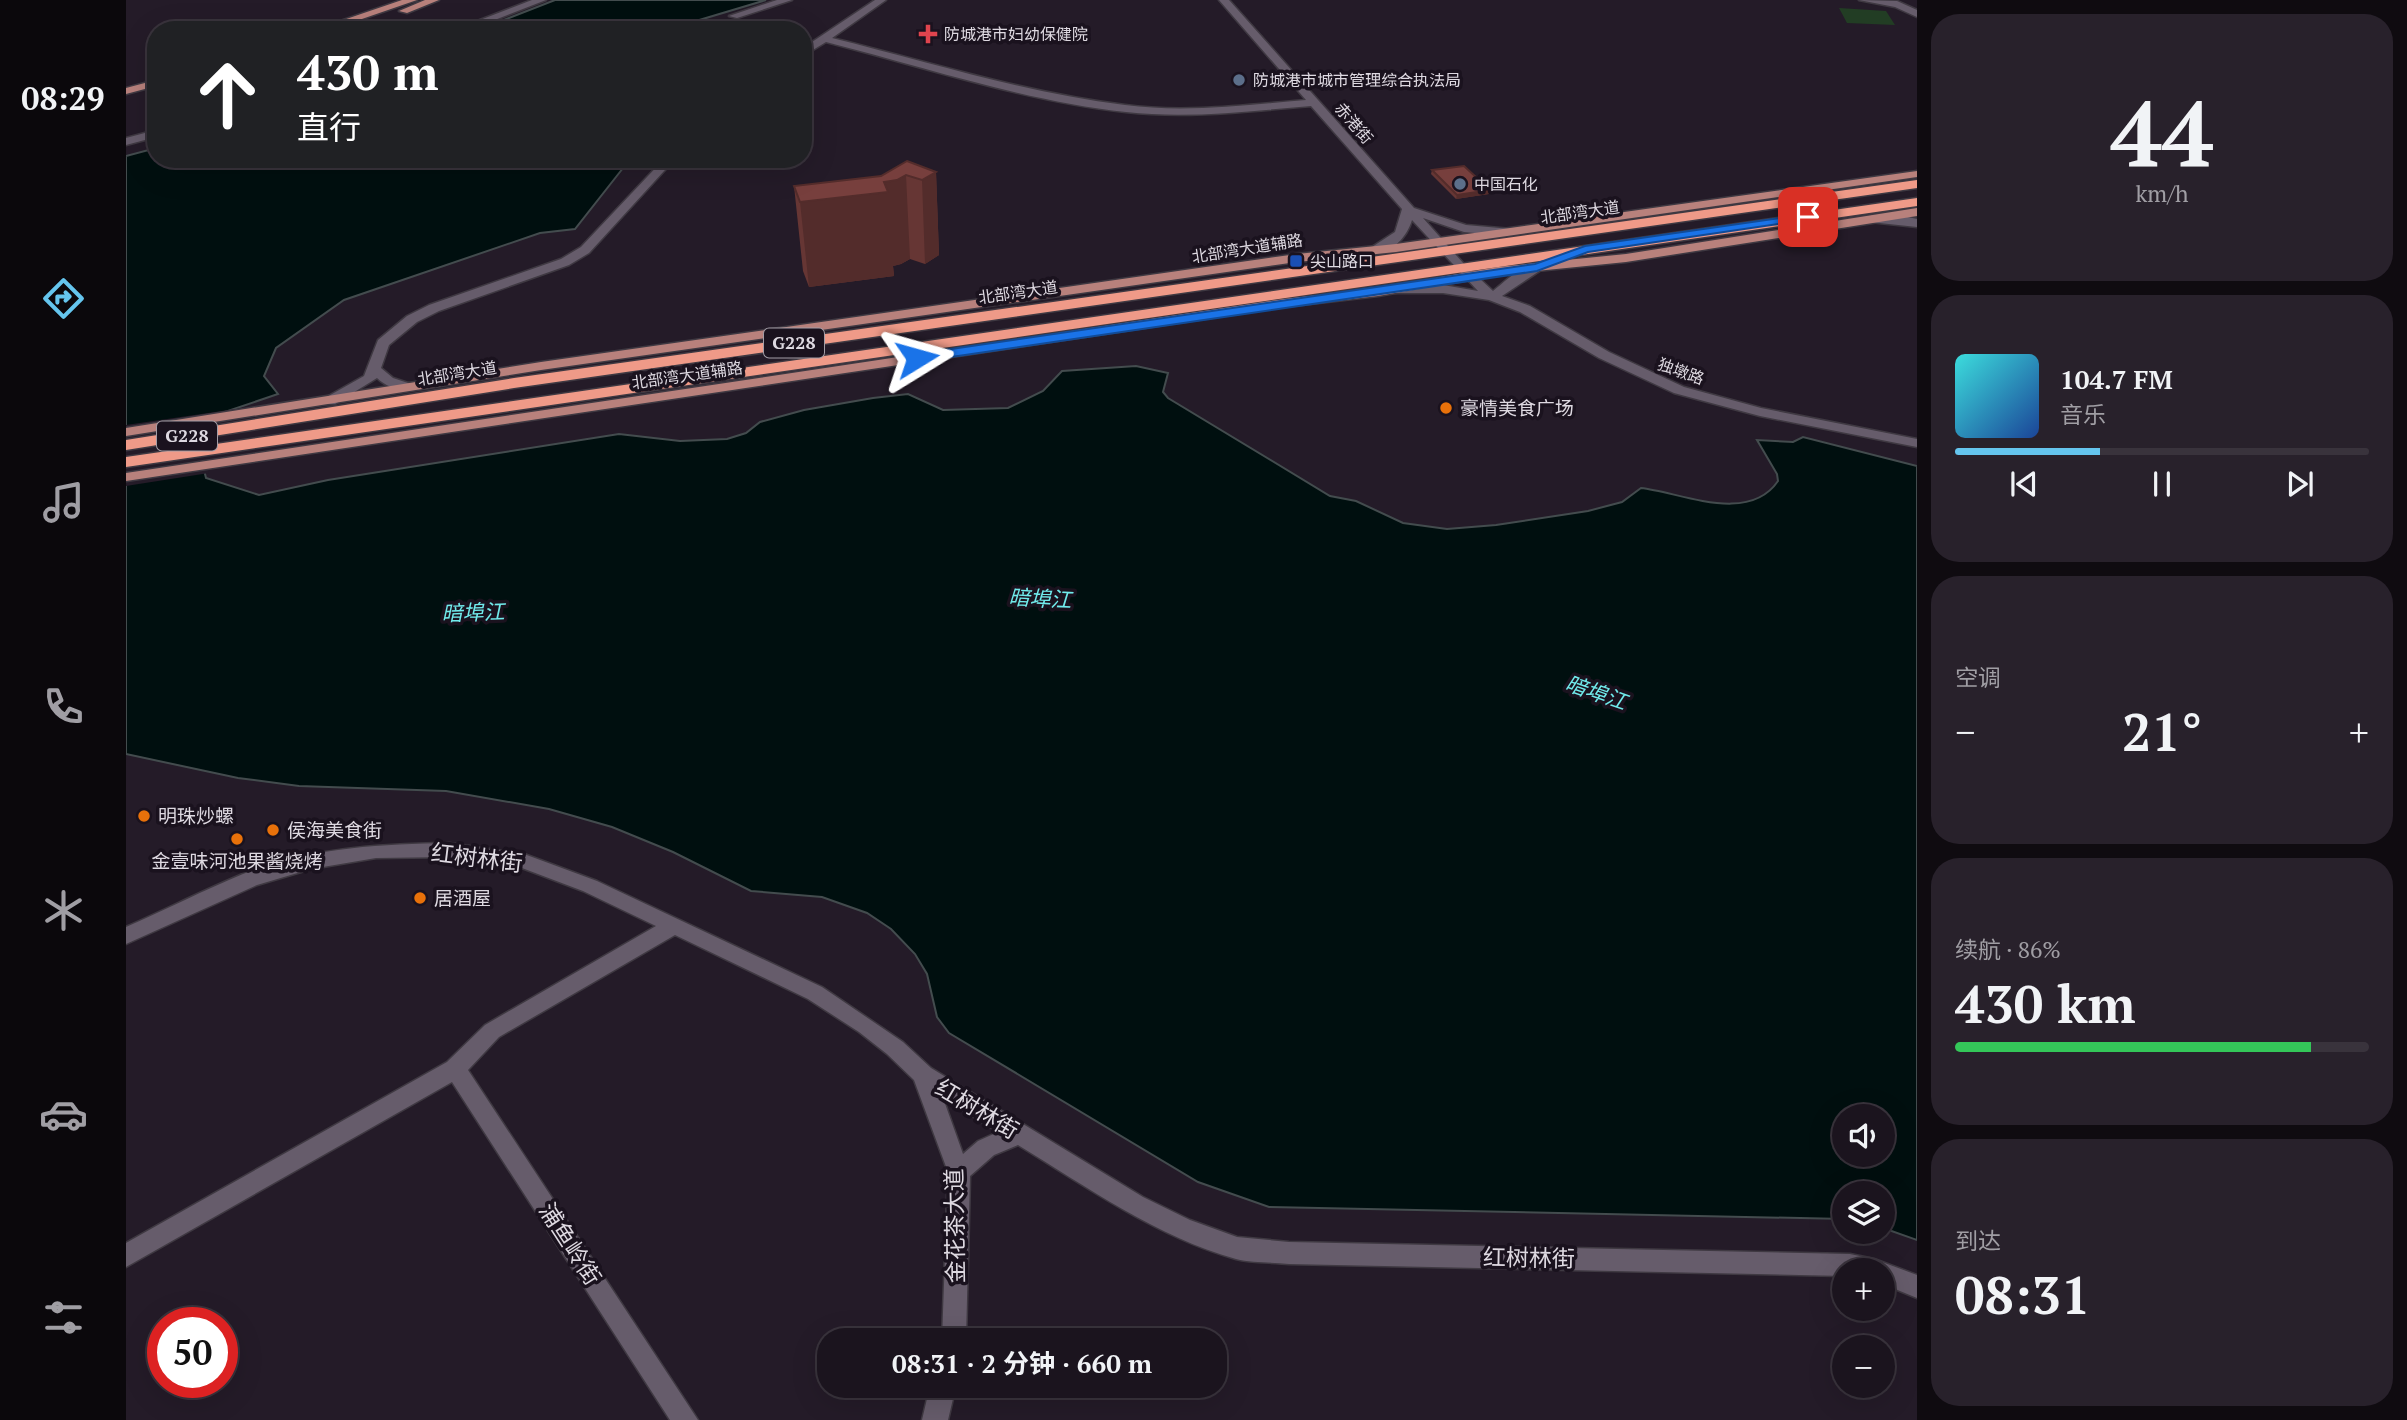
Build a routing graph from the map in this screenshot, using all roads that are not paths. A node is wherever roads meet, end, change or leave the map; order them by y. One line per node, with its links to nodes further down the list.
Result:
1 (412, 0): 10 (main road)
2 (434, 0): 11 (main road)
3 (541, 0): 12 (street)
4 (787, 0): 9 (street)
5 (881, 0): 13 (street)
6 (1224, 0): 19 (street, 赤港街)
7 (1864, 0): 8 (street)
8 (1917, 14)
9 (734, 16)
10 (347, 21)
11 (371, 21)
12 (484, 21)
13 (826, 39): 14 (street); 19 (street)
14 (812, 48)
15 (147, 78): 16 (main road)
16 (126, 84)
17 (147, 86): 18 (main road)
18 (126, 92)
19 (1315, 102): 28 (street, 赤港街)
20 (147, 136): 21 (street)
21 (126, 142)
22 (662, 168): 48 (street)
23 (1917, 174): 25 (main road, 北部湾大道辅路)
24 (1917, 184): 27 (highway, 北部湾大道 / G228)
25 (1841, 185): 27 (highway); 32 (main road, 北部湾大道辅路)
26 (1917, 201): 30 (highway, 北部湾大道 / G228)
27 (1793, 202): 34 (highway, 北部湾大道 / G228)
28 (1408, 208): 35 (street); 36 (street, 赤港街); 38 (street)
29 (1917, 212): 31 (main road, 北部湾大道辅路)
30 (1808, 217): 31 (highway); 37 (highway, 北部湾大道 / G228)
31 (1870, 218): 33 (street); 42 (main road, 北部湾大道辅路)
32 (1572, 222): 34 (highway); 35 (main road, 北部湾大道辅路)
33 (1917, 223)
34 (1632, 225): 36 (highway, 北部湾大道 / G228)
35 (1507, 232): 36 (main road, 北部湾大道辅路)
36 (1442, 246): 38 (main road, 北部湾大道辅路); 39 (highway, 北部湾大道 / G228); 43 (street, 赤港街)
37 (1585, 249): 40 (highway, 北部湾大道 / G228); 42 (highway)
38 (1376, 250): 39 (highway); 41 (highway); 49 (main road, 北部湾大道辅路)
39 (1418, 255): 41 (highway, 北部湾大道 / G228)
40 (1490, 263): 42 (highway); 43 (highway, 北部湾大道 / G228)
41 (1342, 265): 52 (highway, 北部湾大道 / G228)
42 (1537, 267): 43 (main road, 北部湾大道辅路); 46 (street)
43 (1465, 271): 44 (main road, 北部湾大道辅路); 45 (highway, 北部湾大道 / G228); 46 (street, 独墩路)
44 (1378, 292): 46 (street); 47 (main road, 北部湾大道辅路)
45 (1261, 296): 47 (highway); 52 (highway, 北部湾大道 / G228)
46 (1492, 297): 53 (street, 独墩路)
47 (1333, 298): 52 (main road, 北部湾大道辅路)
48 (375, 370): 49 (street); 50 (street)
49 (407, 387): 50 (main road, 北部湾大道辅路)
50 (330, 401): 52 (main road, 北部湾大道辅路)
51 (126, 432): 52 (main road, 北部湾大道辅路)
52 (247, 436): 54 (highway, 北部湾大道 / G228); 55 (highway, 北部湾大道 / G228); 56 (main road, 北部湾大道辅路)
53 (1917, 443)
54 (126, 445)
55 (126, 463)
56 (126, 477)
57 (674, 926): 58 (street, 红树林街); 59 (street); 60 (street, 红树林街)
58 (126, 936)
59 (455, 1069): 63 (street); 69 (street, 浦鱼岭街)
60 (923, 1075): 61 (street, 红树林街); 62 (street, 金花茶大道)
61 (1018, 1134): 62 (street); 64 (street, 红树林街)
62 (959, 1172): 67 (street, 金花茶大道)
63 (126, 1256)
64 (1832, 1265)
65 (1895, 1278): 66 (street)
66 (1917, 1287)
67 (954, 1328)
68 (940, 1398): 70 (street)
69 (685, 1420)
70 (935, 1420)

